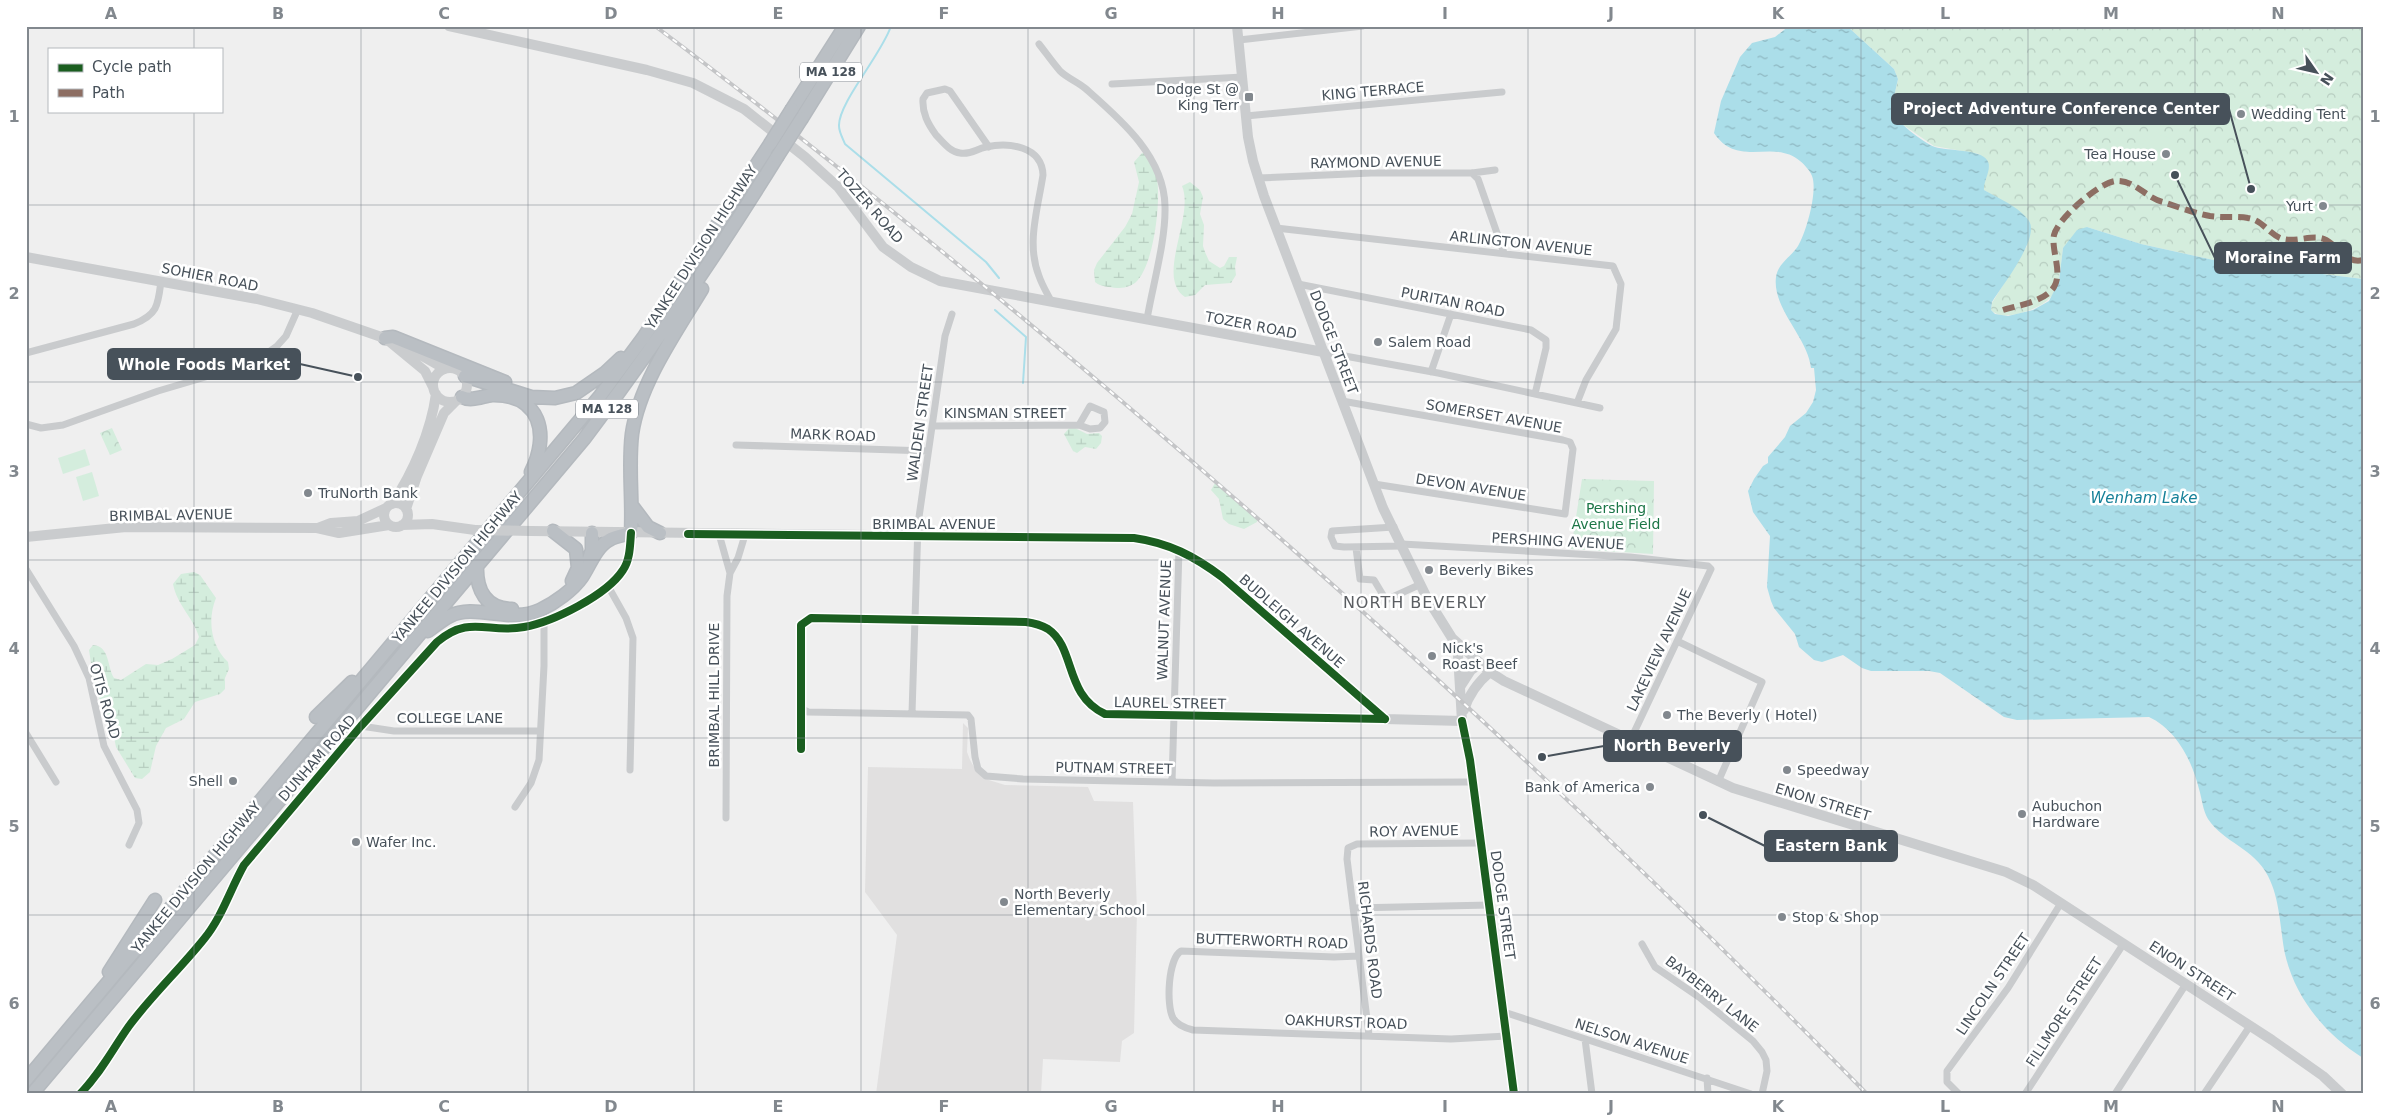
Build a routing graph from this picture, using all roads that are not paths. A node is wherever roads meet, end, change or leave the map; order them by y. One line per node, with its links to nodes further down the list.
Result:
1 (449, 26): 22 (main road, TOZER ROAD)
2 (845, 26): 28 (highway, YANKEE DIVISION HIGHWAY / MA 128, bridge)
3 (860, 26): 13 (highway, YANKEE DIVISION HIGHWAY / MA 128, bridge)
4 (1237, 26): 6 (main road, DODGE STREET)
5 (1363, 26): 6 (street)
6 (1239, 40): 8 (main road, DODGE STREET)
7 (1039, 44): 26 (street)
8 (1242, 77): 9 (street); 11 (main road, DODGE STREET)
9 (1112, 84)
10 (1502, 92): 11 (street, KING TERRACE)
11 (1246, 116): 16 (main road, DODGE STREET)
12 (989, 147): 12 (street); 22 (street)
13 (777, 157): 48 (highway); 68 (highway, YANKEE DIVISION HIGHWAY / MA 128)
14 (1495, 170): 15 (street, RAYMOND AVENUE)
15 (1472, 173): 16 (street, RAYMOND AVENUE); 18 (street)
16 (1258, 178): 17 (main road, DODGE STREET)
17 (1276, 228): 18 (street, ARLINGTON AVENUE); 21 (main road, DODGE STREET)
18 (1504, 253): 39 (street, ARLINGTON AVENUE)
19 (26, 257): 20 (main road, SOHIER ROAD)
20 (160, 281): 23 (main road, SOHIER ROAD); 30 (street)
21 (1298, 284): 25 (street, PURITAN ROAD); 29 (main road, DODGE STREET)
22 (1051, 301): 26 (main road, TOZER ROAD)
23 (298, 310): 27 (main road, SOHIER ROAD); 41 (street)
24 (952, 314): 43 (street, WALDEN STREET)
25 (1451, 314): 32 (street); 35 (street, PURITAN ROAD)
26 (1148, 319): 29 (main road, TOZER ROAD)
27 (385, 338): 31 (main road, SOHIER ROAD); 34 (main road); 36 (highway)
28 (643, 338): 36 (highway); 51 (highway, YANKEE DIVISION HIGHWAY / MA 128)
29 (1324, 352): 32 (street); 38 (main road, DODGE STREET)
30 (26, 353)
31 (445, 369): 33 (main road); 34 (main road)
32 (1431, 372): 35 (street)
33 (465, 376): 36 (highway); 37 (main road)
34 (434, 390): 37 (main road); 47 (main road)
35 (1535, 394): 39 (street)
36 (555, 398)
37 (459, 399): 49 (main road); 51 (highway)
38 (1342, 401): 46 (main road, DODGE STREET); 50 (street, SOMERSET AVENUE)
39 (1577, 403): 40 (street)
40 (1600, 408)
41 (26, 424)
42 (1079, 425): 43 (street, KINSMAN STREET)
43 (932, 426): 45 (street, WALDEN STREET)
44 (736, 445): 45 (street, MARK ROAD)
45 (928, 451): 63 (street, WALDEN STREET)
46 (1374, 484): 50 (street, DEVON AVENUE); 55 (main road, DODGE STREET)
47 (389, 506): 49 (main road); 53 (main road); 56 (main road)
48 (633, 507): 59 (highway); 60 (highway)
49 (407, 511): 52 (main road); 54 (main road)
50 (1565, 514)
51 (495, 523): 74 (highway, YANKEE DIVISION HIGHWAY / MA 128)
52 (432, 524): 54 (main road); 57 (main road, BRIMBAL AVENUE, bridge)
53 (389, 525): 54 (main road); 56 (main road)
54 (402, 525)
55 (1394, 527): 65 (main road, DODGE STREET); 66 (street, PERSHING AVENUE)
56 (317, 528): 64 (main road, BRIMBAL AVENUE)
57 (553, 532): 58 (main road, BRIMBAL AVENUE); 68 (highway)
58 (592, 533): 59 (main road, BRIMBAL AVENUE); 71 (highway)
59 (631, 533): 60 (main road, BRIMBAL AVENUE); 71 (highway); 75 (street, DUNHAM ROAD)
60 (660, 533): 61 (main road, BRIMBAL AVENUE)
61 (719, 534): 62 (main road, BRIMBAL AVENUE); 72 (street, BRIMBAL HILL DRIVE)
62 (745, 535): 63 (main road, BRIMBAL AVENUE); 72 (street, BRIMBAL HILL DRIVE)
63 (918, 536): 67 (main road, BRIMBAL AVENUE); 76 (street, WALDEN STREET)
64 (26, 537)
65 (1403, 545): 66 (street, PERSHING AVENUE); 70 (street, PERSHING AVENUE); 73 (main road, DODGE STREET)
66 (1356, 548): 73 (street)
67 (1179, 549): 86 (street, WALNUT AVENUE); 88 (main road, BUDLEIGH AVENUE)
68 (476, 566): 80 (highway, YANKEE DIVISION HIGHWAY / MA 128)
69 (26, 569): 103 (street, OTIS ROAD)
70 (1711, 569): 79 (street, LAKEVIEW AVENUE)
71 (585, 571): 80 (highway)
72 (730, 573): 101 (street, BRIMBAL HILL DRIVE)
73 (1421, 584): 78 (main road, DODGE STREET)
74 (442, 585): 87 (highway); 114 (highway, YANKEE DIVISION HIGHWAY / MA 128)
75 (608, 586): 77 (street, DUNHAM ROAD); 95 (street)
76 (914, 620): 84 (street, LAUREL STREET); 85 (street, WALDEN STREET); 86 (street, LAUREL STREET)
77 (544, 622): 90 (street, DUNHAM ROAD); 91 (street)
78 (1452, 638): 81 (main road, ENON STREET); 83 (main road, DODGE STREET)
79 (1677, 641): 93 (street, LAKEVIEW AVENUE); 99 (street)
80 (412, 643): 122 (highway, YANKEE DIVISION HIGHWAY / MA 128)
81 (1480, 664): 82 (main road, ENON STREET); 83 (main road)
82 (1490, 672): 89 (main road, DODGE STREET); 93 (main road, ENON STREET)
83 (1460, 688): 89 (main road, DODGE STREET)
84 (802, 709): 85 (street, PUTNAM STREET); 94 (street, LAUREL STREET)
85 (912, 713): 97 (street, PUTNAM STREET)
86 (1174, 716): 88 (street, LAUREL STREET); 97 (street, WALNUT AVENUE)
87 (316, 717)
88 (1385, 719): 89 (main road, LAUREL STREET)
89 (1462, 721): 98 (main road, DODGE STREET)
90 (361, 726): 91 (street, COLLEGE LANE); 123 (street, DUNHAM ROAD)
91 (540, 731): 100 (street)
92 (26, 732): 96 (street)
93 (1630, 741): 99 (main road, ENON STREET)
94 (801, 749)
95 (630, 770)
96 (56, 782)
97 (1172, 782): 98 (street, PUTNAM STREET)
98 (1473, 782): 102 (main road, DODGE STREET)
99 (1718, 782): 106 (main road, ENON STREET)
100 (515, 807)
101 (726, 818)
102 (1481, 843): 104 (street, ROY AVENUE); 107 (main road, DODGE STREET)
103 (129, 845)
104 (1348, 848): 108 (street, RICHARDS ROAD)
105 (155, 900): 114 (highway)
106 (2062, 903): 109 (main road, ENON STREET); 129 (street, LINCOLN STREET)
107 (1490, 905): 108 (street); 113 (main road, DODGE STREET)
108 (1353, 908): 111 (street, RICHARDS ROAD)
109 (2124, 943): 112 (main road, ENON STREET); 130 (street, FILLMORE STREET)
110 (1642, 944): 128 (street, BAYBERRY LANE)
111 (1359, 956): 116 (street, BUTTERWORTH ROAD); 117 (street, RICHARDS ROAD)
112 (2186, 984): 115 (main road, ENON STREET); 131 (street)
113 (1504, 1012): 118 (main road, DODGE STREET); 119 (street, NELSON AVENUE)
114 (79, 1017): 121 (highway, YANKEE DIVISION HIGHWAY / MA 128)
115 (2250, 1026): 132 (street); 133 (main road, ENON STREET)
116 (1185, 1028): 117 (street, OAKHURST ROAD)
117 (1369, 1035): 118 (street, OAKHURST ROAD)
118 (1506, 1036): 124 (main road, DODGE STREET)
119 (1585, 1039): 120 (street, NELSON AVENUE); 125 (street)
120 (1707, 1078): 126 (street); 127 (street, NELSON AVENUE)
121 (26, 1080)
122 (32, 1094)
123 (80, 1094)
124 (1514, 1094)
125 (1592, 1094)
126 (1708, 1094)
127 (1751, 1094)
128 (1762, 1094)
129 (1959, 1094)
130 (2025, 1094)
131 (2115, 1094)
132 (2204, 1094)
133 (2342, 1094)

